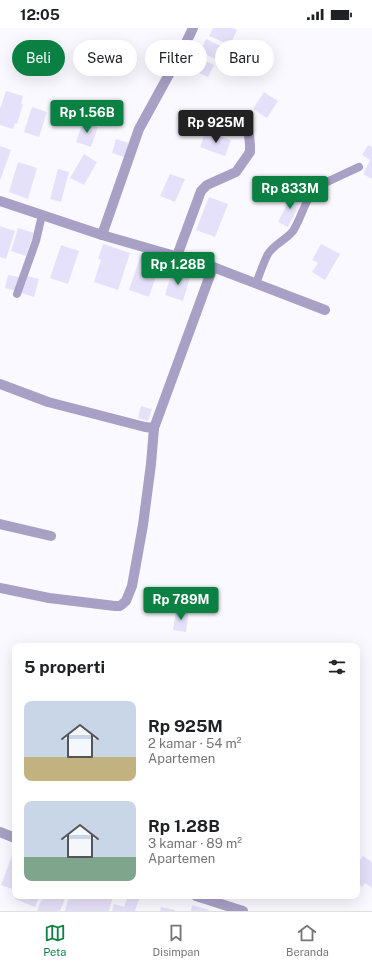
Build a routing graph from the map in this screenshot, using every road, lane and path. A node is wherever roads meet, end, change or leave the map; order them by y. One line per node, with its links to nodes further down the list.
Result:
1 (193, 28): 6 (street)
2 (249, 135): 7 (street)
3 (359, 167): 9 (lane)
4 (0, 201): 5 (street)
5 (42, 216): 6 (street); 10 (lane)
6 (102, 235): 7 (street)
7 (177, 256): 8 (street)
8 (213, 267): 9 (street); 13 (street)
9 (256, 283): 11 (street)
10 (17, 294)
11 (325, 310)
12 (0, 384): 13 (street)
13 (154, 428): 16 (street)
14 (0, 524): 15 (street)
15 (51, 536)
16 (0, 588)
17 (0, 832): 18 (street)
18 (12, 837)
19 (205, 899): 20 (street)
20 (243, 911)

